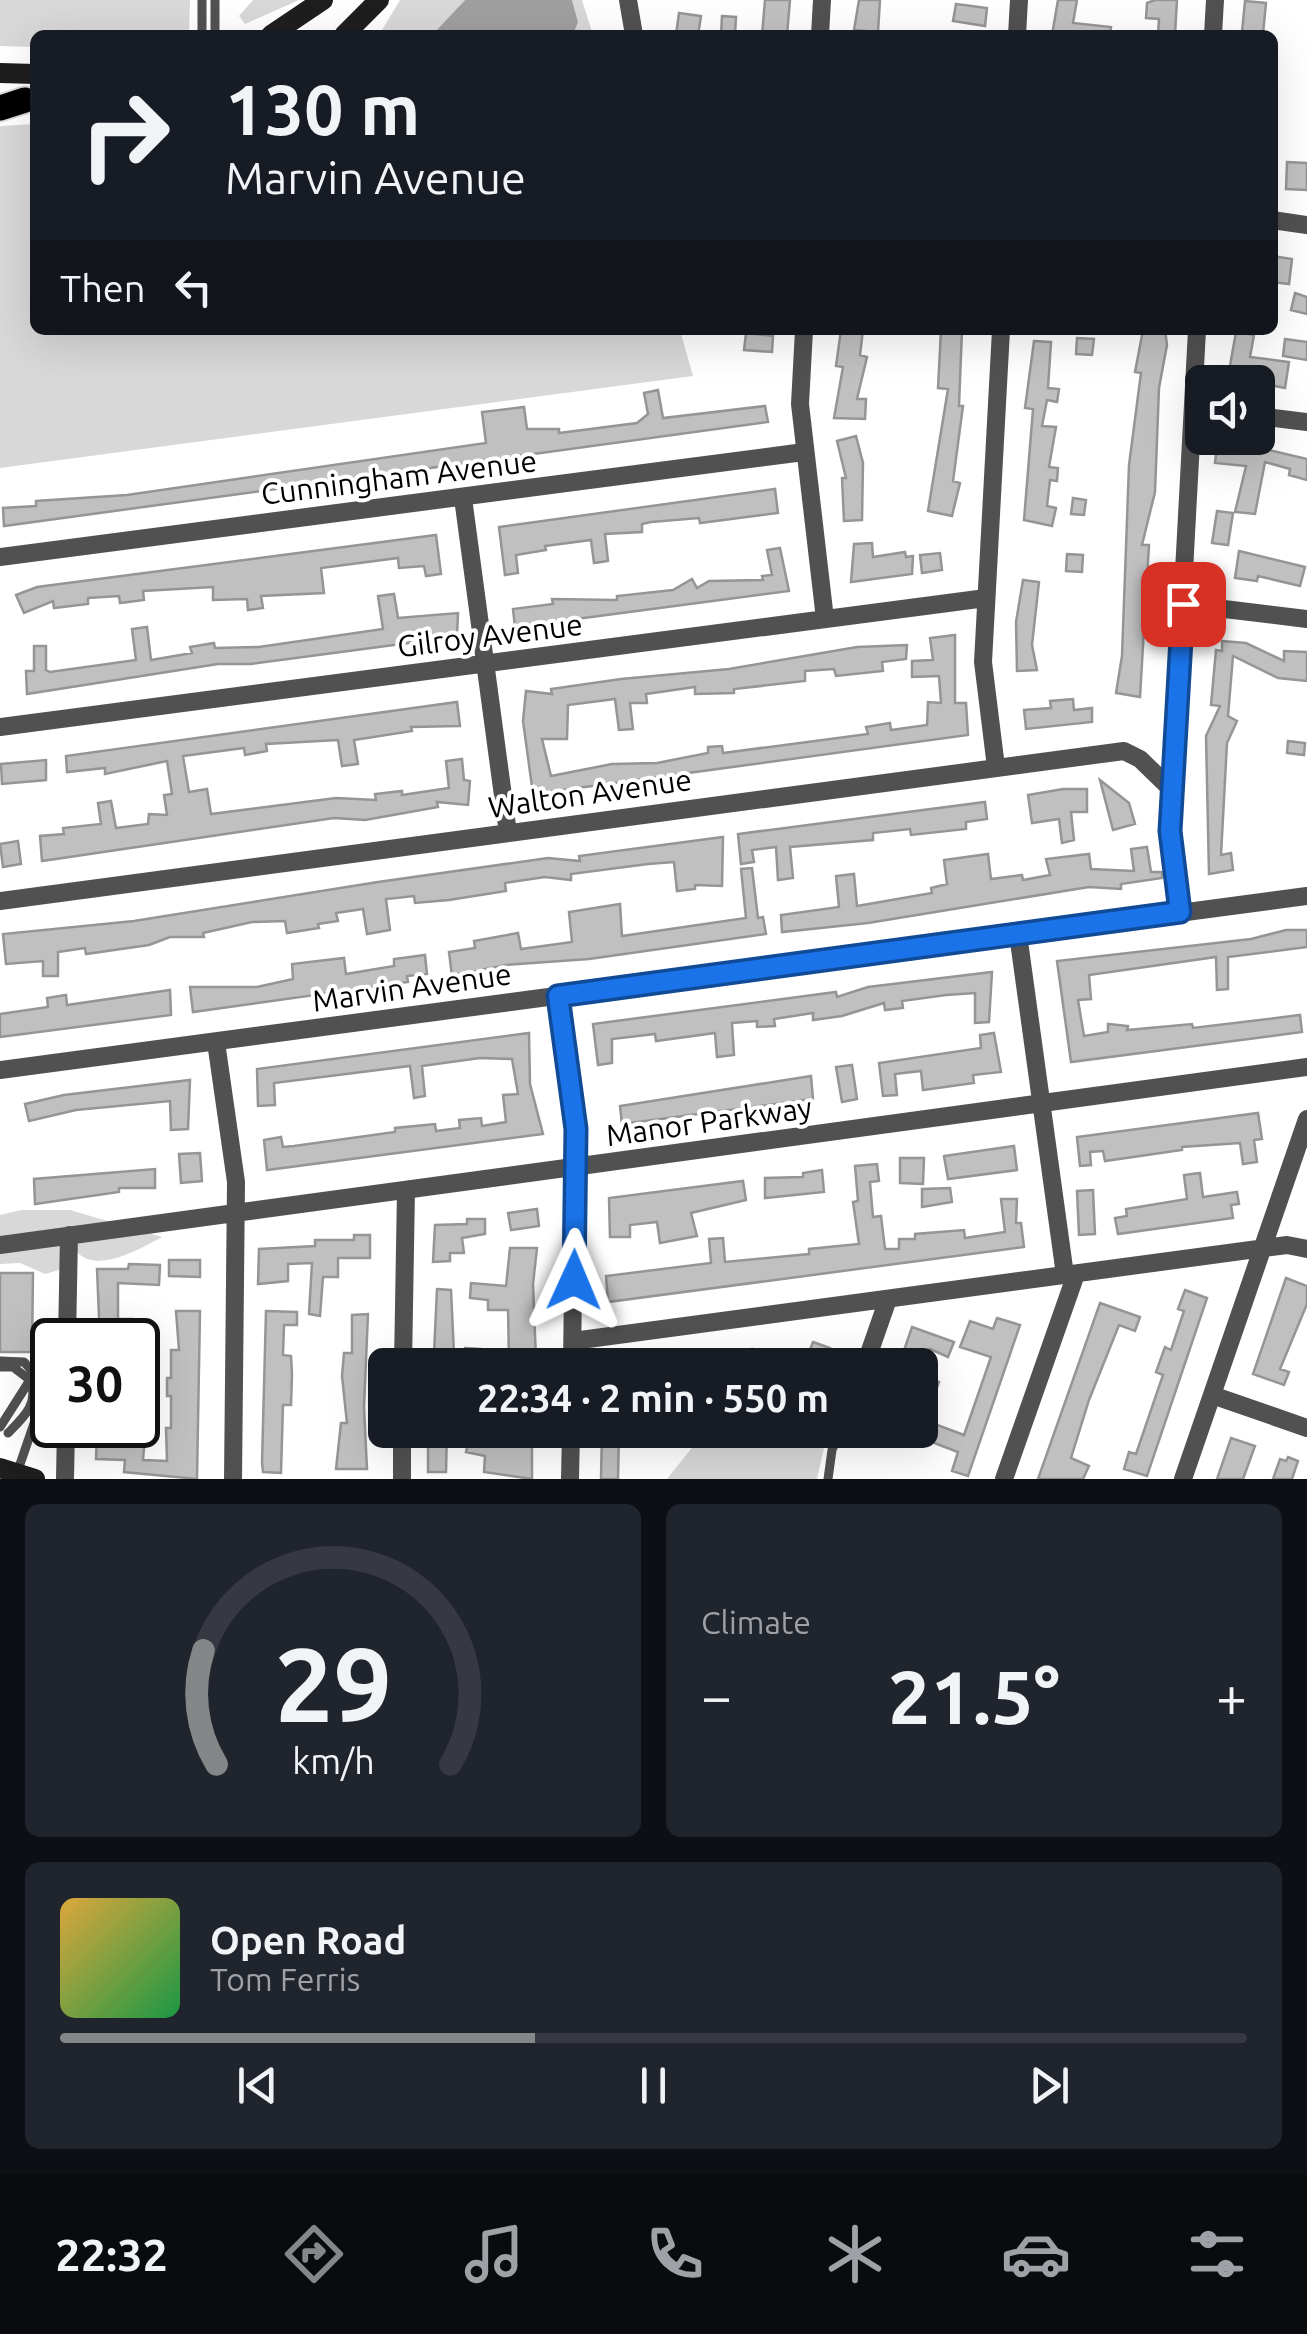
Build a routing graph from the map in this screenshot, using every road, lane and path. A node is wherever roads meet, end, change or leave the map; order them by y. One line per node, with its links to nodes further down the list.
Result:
1 (202, 0): 9 (lane)
2 (216, 0): 10 (lane)
3 (323, 0): 11 (main road)
4 (379, 0): 12 (main road)
5 (628, 0): 13 (street)
6 (822, 0): 14 (street)
7 (1018, 0): 15 (street)
8 (1214, 0): 16 (street)
9 (202, 30)
10 (215, 30)
11 (278, 30)
12 (349, 30)
13 (633, 30)
14 (820, 30)
15 (1016, 30)
16 (1213, 30)
17 (0, 73): 18 (main road)
18 (30, 74)
19 (1278, 221): 20 (street)
20 (1307, 225)
21 (804, 335): 27 (street)
22 (1001, 335): 31 (street)
23 (1197, 335): 24 (street)
24 (1197, 365)
25 (1275, 418): 26 (street)
26 (1307, 422)
27 (804, 452): 29 (street, Cunningham Avenue); 34 (street)
28 (1194, 455): 32 (street)
29 (464, 498): 30 (street, Cunningham Avenue); 35 (street)
30 (0, 557)
31 (986, 598): 34 (street, Gilroy Avenue); 37 (street)
32 (1183, 604): 33 (street); 38 (street)
33 (1307, 619)
34 (825, 620): 35 (street, Gilroy Avenue)
35 (486, 664): 36 (street, Gilroy Avenue); 39 (street)
36 (0, 728)
37 (996, 767): 38 (street, Walton Avenue); 39 (street, Walton Avenue)
38 (1173, 791): 42 (street)
39 (508, 833): 41 (street, Walton Avenue)
40 (1307, 896): 42 (street, Marvin Avenue)
41 (0, 901)
42 (1180, 912): 43 (street, Marvin Avenue)
43 (1018, 934): 44 (street, Marvin Avenue); 48 (street)
44 (558, 996): 45 (street, Marvin Avenue); 50 (street)
45 (216, 1042): 47 (street, Marvin Avenue); 52 (street)
46 (1307, 1067): 48 (street, Manor Parkway)
47 (0, 1070)
48 (1042, 1105): 50 (street, Manor Parkway); 57 (street)
49 (1307, 1119): 55 (street)
50 (574, 1168): 51 (street, Manor Parkway); 60 (street)
51 (406, 1190): 52 (street, Manor Parkway); 61 (street)
52 (236, 1212): 53 (street, Manor Parkway); 75 (street)
53 (69, 1235): 54 (street, Manor Parkway); 59 (street)
54 (0, 1245)
55 (1262, 1249): 56 (street); 57 (street); 65 (street)
56 (1307, 1249)
57 (1070, 1274): 58 (street); 79 (street)
58 (888, 1299): 60 (street); 63 (street)
59 (67, 1318)
60 (573, 1341): 62 (street)
61 (404, 1348)
62 (573, 1348)
63 (872, 1348)
64 (0, 1364): 67 (lane); 68 (lane)
65 (1212, 1395): 66 (street); 80 (street)
66 (1307, 1428)
67 (3, 1430): 68 (lane)
68 (28, 1440): 73 (lane)
69 (66, 1448): 74 (street)
70 (402, 1448): 76 (street)
71 (571, 1448): 77 (street)
72 (833, 1448): 78 (lane)
73 (17, 1473)
74 (65, 1479)
75 (233, 1479)
76 (402, 1479)
77 (570, 1479)
78 (828, 1479)
79 (1004, 1479)
80 (1183, 1479)

